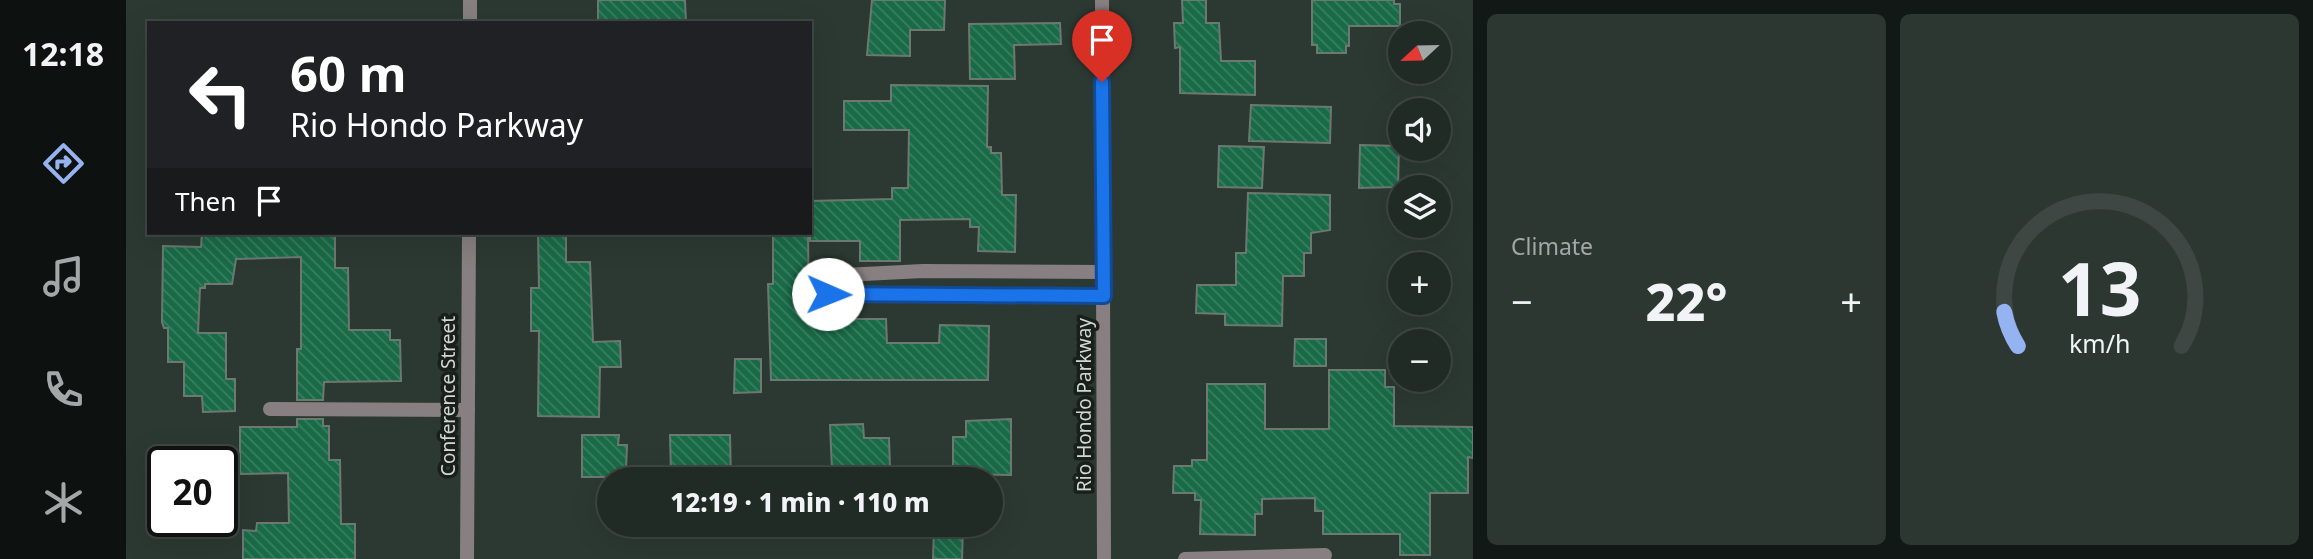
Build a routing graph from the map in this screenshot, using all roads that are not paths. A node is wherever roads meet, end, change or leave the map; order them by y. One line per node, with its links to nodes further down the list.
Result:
1 (470, 0): 3 (street)
2 (1102, 0): 5 (street, Rio Hondo Parkway)
3 (470, 21)
4 (468, 235): 10 (street, Conference Street)
5 (1103, 272): 6 (street); 8 (street, Rio Hondo Parkway)
6 (824, 276)
7 (828, 294): 8 (street)
8 (1104, 296): 13 (street, Rio Hondo Parkway)
9 (270, 409): 10 (street)
10 (468, 410): 12 (street, Conference Street)
11 (1325, 555): 14 (street)
12 (467, 559)
13 (1104, 559)
14 (1185, 559)

